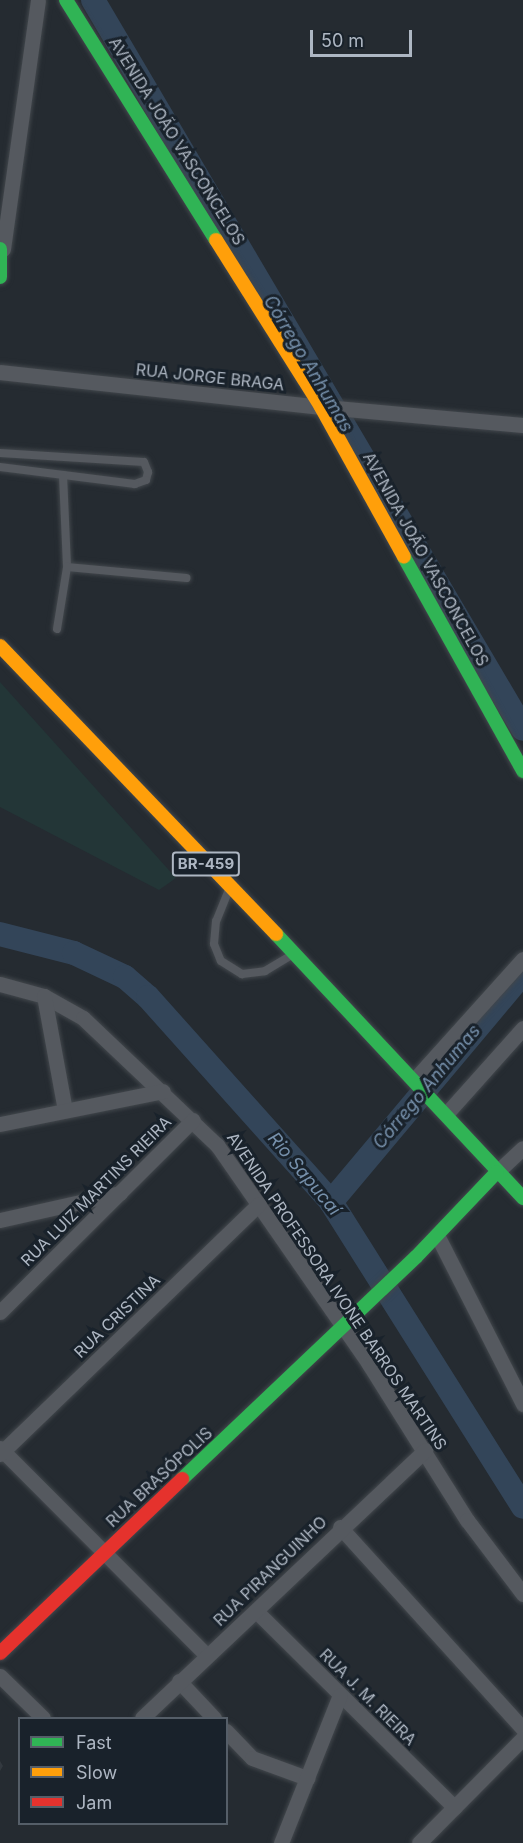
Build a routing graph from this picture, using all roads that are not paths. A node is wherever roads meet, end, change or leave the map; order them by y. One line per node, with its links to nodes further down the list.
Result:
1 (38, 0): 3 (street)
2 (66, 0): 6 (main road, AVENIDA JOÃO VASCONCELOS)
3 (2, 249): 4 (main road)
4 (0, 277)
5 (0, 372): 6 (street, RUA JORGE BRAGA)
6 (322, 407): 7 (street, RUA JORGE BRAGA); 15 (main road, AVENIDA JOÃO VASCONCELOS)
7 (523, 424)
8 (0, 453): 10 (lane)
9 (0, 467): 10 (lane)
10 (63, 476): 11 (lane)
11 (67, 567): 12 (lane); 13 (lane)
12 (186, 578)
13 (57, 629)
14 (0, 646): 16 (main road, BR-459)
15 (523, 771)
16 (229, 888): 17 (main road, BR-459); 17 (lane)
17 (293, 955): 22 (main road, BR-459)
18 (523, 959): 22 (street)
19 (0, 984): 20 (street, AVENIDA PROFESSORA IVONE BARROS MARTINS)
20 (44, 996): 23 (street, AVENIDA PROFESSORA IVONE BARROS MARTINS); 25 (street)
21 (523, 1028): 24 (street)
22 (417, 1083): 24 (main road, BR-459)
23 (163, 1091): 25 (street); 26 (street, AVENIDA PROFESSORA IVONE BARROS MARTINS)
24 (443, 1109): 29 (main road, BR-459)
25 (65, 1110): 27 (street)
26 (193, 1120): 30 (street, RUA LUIZ MARTINS RIEIRA); 32 (street, AVENIDA PROFESSORA IVONE BARROS MARTINS)
27 (0, 1125)
28 (523, 1148): 29 (street)
29 (497, 1172): 31 (main road, BR-459); 34 (main road, RUA BRASÓPOLIS)
30 (120, 1193): 33 (street); 35 (street, RUA LUIZ MARTINS RIEIRA)
31 (523, 1198)
32 (259, 1204): 36 (street, AVENIDA PROFESSORA IVONE BARROS MARTINS); 39 (street, RUA CRISTINA)
33 (0, 1220)
34 (437, 1235): 36 (main road, RUA BRASÓPOLIS); 37 (street)
35 (3, 1307)
36 (341, 1327): 38 (street, AVENIDA PROFESSORA IVONE BARROS MARTINS); 41 (main road, RUA BRASÓPOLIS)
37 (523, 1404)
38 (425, 1450): 40 (street, RUA PIRANGUINHO); 42 (street, AVENIDA PROFESSORA IVONE BARROS MARTINS)
39 (1, 1451): 41 (street)
40 (340, 1527): 43 (street, RUA PIRANGUINHO); 52 (street)
41 (105, 1554): 44 (main road, RUA BRASÓPOLIS); 45 (street)
42 (523, 1593)
43 (256, 1611): 45 (street, RUA PIRANGUINHO); 48 (street, RUA J. M. RIEIRA)
44 (0, 1653)
45 (207, 1656): 47 (street, RUA PIRANGUINHO)
46 (0, 1676): 49 (street)
47 (179, 1681): 50 (street, RUA PIRANGUINHO); 51 (street)
48 (340, 1695): 55 (street); 56 (street, RUA J. M. RIEIRA)
49 (41, 1717)
50 (144, 1717)
51 (212, 1717)
52 (523, 1729)
53 (228, 1733): 55 (street)
54 (523, 1738): 56 (street)
55 (307, 1778): 57 (street)
56 (454, 1807): 58 (street)
57 (281, 1843)
58 (419, 1843)

